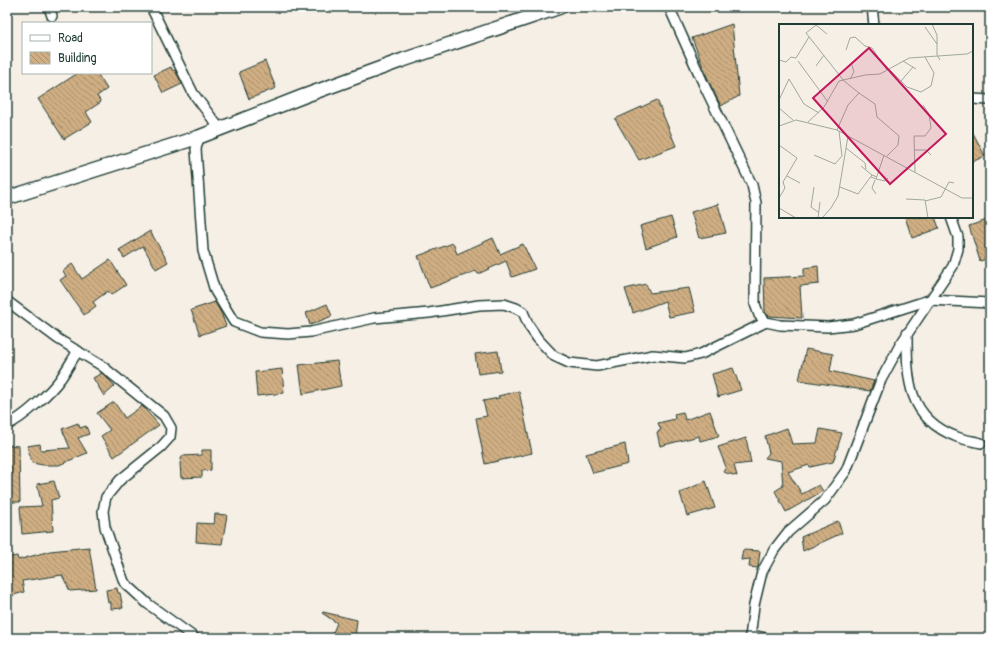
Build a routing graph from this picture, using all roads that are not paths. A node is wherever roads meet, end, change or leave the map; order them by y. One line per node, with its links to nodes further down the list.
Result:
1 (151, 7): 8 (street)
2 (669, 7): 15 (street)
3 (872, 7): 5 (street)
4 (554, 8): 8 (street)
5 (874, 24)
6 (973, 99): 7 (street)
7 (990, 100)
8 (220, 129): 9 (street)
9 (198, 137): 10 (street); 15 (street)
10 (7, 198)
11 (951, 218): 12 (street)
12 (930, 300): 14 (street); 15 (street); 16 (street)
13 (7, 301): 17 (street)
14 (990, 303)
15 (766, 322)
16 (907, 333): 19 (street); 20 (street)
17 (78, 351): 18 (street); 21 (street)
18 (7, 424)
19 (981, 444)
20 (750, 636): 22 (street)
21 (195, 638)
22 (765, 638)

